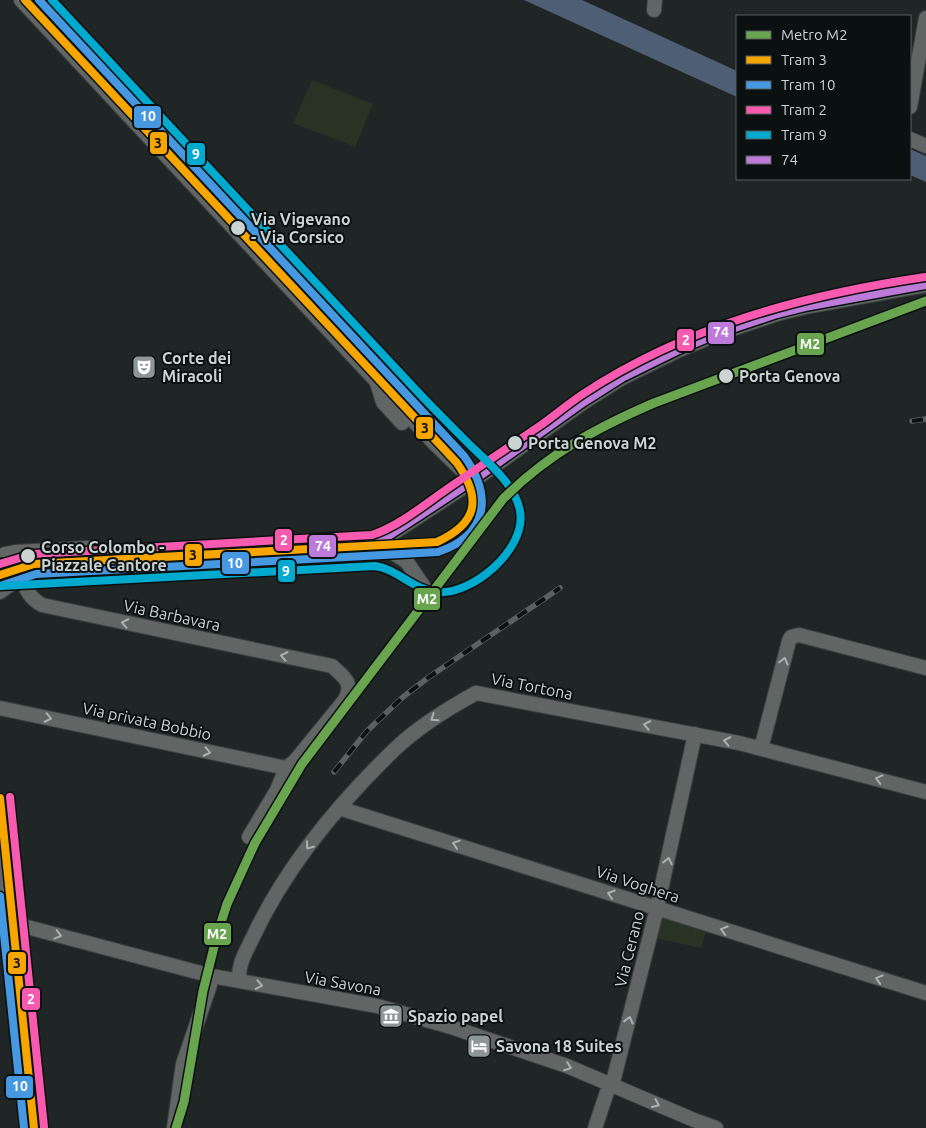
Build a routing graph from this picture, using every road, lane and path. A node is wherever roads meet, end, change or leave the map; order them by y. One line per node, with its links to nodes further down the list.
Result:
1 (21, 0): 7 (street)
2 (926, 18): 3 (street)
3 (911, 101)
4 (911, 138): 5 (street)
5 (926, 146)
6 (926, 285): 7 (street)
7 (473, 481): 8 (street)
8 (378, 543): 10 (street); 15 (street)
9 (0, 558): 10 (street)
10 (109, 558): 11 (street)
11 (39, 561): 12 (street); 13 (street)
12 (0, 564)
13 (23, 576): 14 (street); 20 (street, Via Barbavara, one-way to 13)
14 (0, 592)
15 (432, 599)
16 (926, 668): 19 (street, one-way to 16)
17 (0, 708): 20 (street, Via privata Bobbio, one-way to 20)
18 (695, 734): 19 (street, Via Tortona, one-way to 18); 22 (street, Via Tortona, one-way to 22); 25 (street, Via Cerano, one-way to 18)
19 (759, 748): 21 (street, Via Tortona, one-way to 19)
20 (286, 768): 24 (street)
21 (926, 792)
22 (339, 808): 25 (street, Via Voghera, one-way to 22); 28 (street, Via Tortona, one-way to 28)
23 (0, 822): 26 (street)
24 (248, 837)
25 (657, 908): 29 (street, Via Voghera, one-way to 25); 30 (street, Via Cerano, one-way to 25)
26 (5, 926): 27 (street, Via Savona, one-way to 27); 31 (street)
27 (212, 976): 28 (street, Via Savona); 32 (street)
28 (239, 981): 30 (street, Via Savona, one-way to 30)
29 (926, 993)
30 (611, 1084): 33 (street, Via Cerano); 34 (street, Via Savona, one-way to 34)
31 (32, 1128)
32 (174, 1128)
33 (595, 1128)
34 (716, 1128)

